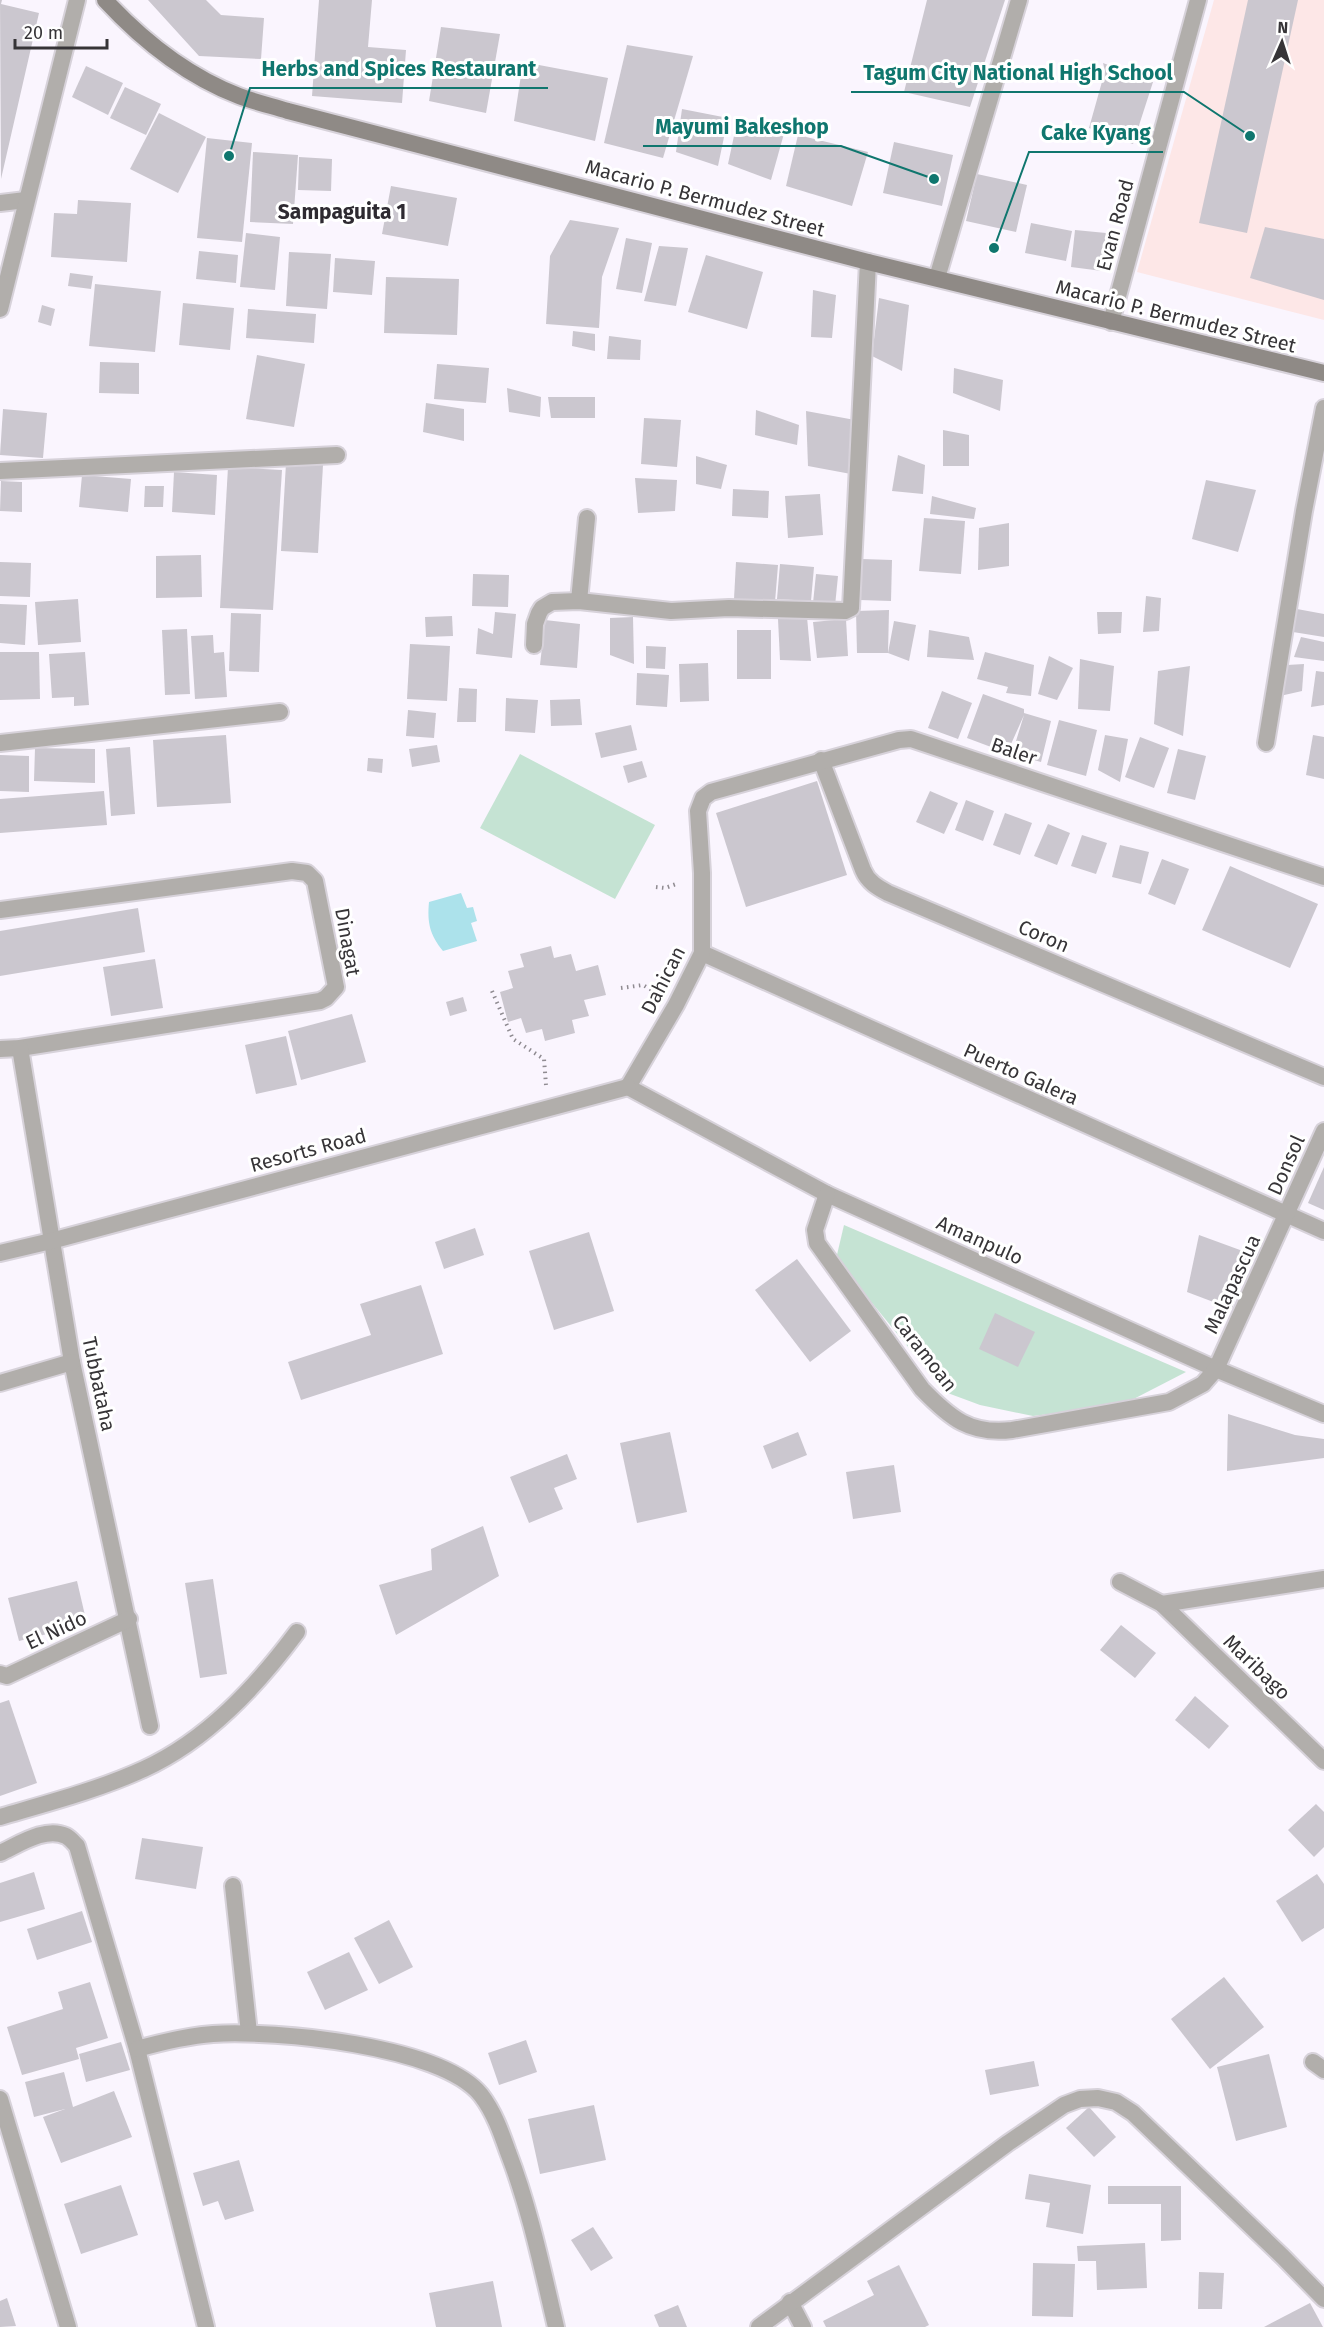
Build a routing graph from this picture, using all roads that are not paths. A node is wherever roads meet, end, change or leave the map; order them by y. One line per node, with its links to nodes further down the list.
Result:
1 (77, 0): 5 (street)
2 (105, 0): 7 (main road, Macario P. Bermudez Street)
3 (1019, 0): 8 (street)
4 (1198, 0): 10 (street, Evan Road)
5 (27, 200): 6 (street); 9 (street)
6 (0, 203)
7 (868, 262): 8 (main road, Macario P. Bermudez Street); 16 (street)
8 (937, 278): 10 (main road, Macario P. Bermudez Street)
9 (0, 309)
10 (1111, 322): 11 (main road, Macario P. Bermudez Street)
11 (1324, 374)
12 (1324, 408): 20 (street)
13 (337, 455): 14 (street)
14 (0, 471)
15 (587, 518): 16 (street)
16 (579, 601): 17 (street)
17 (534, 645)
18 (280, 712): 19 (street)
19 (0, 743)
20 (1266, 743)
21 (821, 760): 22 (street, Baler); 23 (street, Baler); 28 (street, Coron)
22 (698, 812): 25 (street, Dahican)
23 (1324, 877)
24 (0, 910): 26 (street, Dinagat)
25 (702, 953): 29 (street, Dahican); 32 (street, Puerto Galera)
26 (20, 1048): 27 (street, Dinagat); 34 (street, Tubbataha)
27 (0, 1049)
28 (1324, 1077)
29 (628, 1087): 31 (street, Amanpulo); 34 (street, Resorts Road)
30 (1324, 1131): 32 (street, Donsol)
31 (827, 1194): 37 (street, Amanpulo); 37 (street, Caramoan)
32 (1286, 1216): 33 (street, Puerto Galera); 37 (street, Malapascua)
33 (1324, 1231)
34 (51, 1241): 35 (street, Resorts Road); 36 (street, Tubbataha)
35 (0, 1253)
36 (72, 1362): 38 (street); 43 (street, Tubbataha)
37 (1216, 1369): 39 (street, Amanpulo)
38 (0, 1383)
39 (1324, 1414)
40 (1120, 1582): 42 (street, Maribago)
41 (1322, 1582): 42 (street)
42 (1162, 1604): 47 (street, Maribago)
43 (129, 1619): 45 (street, El Nido); 46 (street, Tubbataha)
44 (297, 1632): 48 (street)
45 (0, 1674)
46 (150, 1726)
47 (1324, 1761)
48 (0, 1817)
49 (0, 1853): 52 (street)
50 (234, 1886): 51 (street)
51 (249, 2033): 52 (street); 58 (street)
52 (137, 2049): 57 (street)
53 (0, 2099): 56 (street)
54 (1324, 2300): 55 (street)
55 (790, 2302): 59 (street); 60 (street)
56 (68, 2327)
57 (206, 2327)
58 (556, 2327)
59 (759, 2327)
60 (803, 2327)

